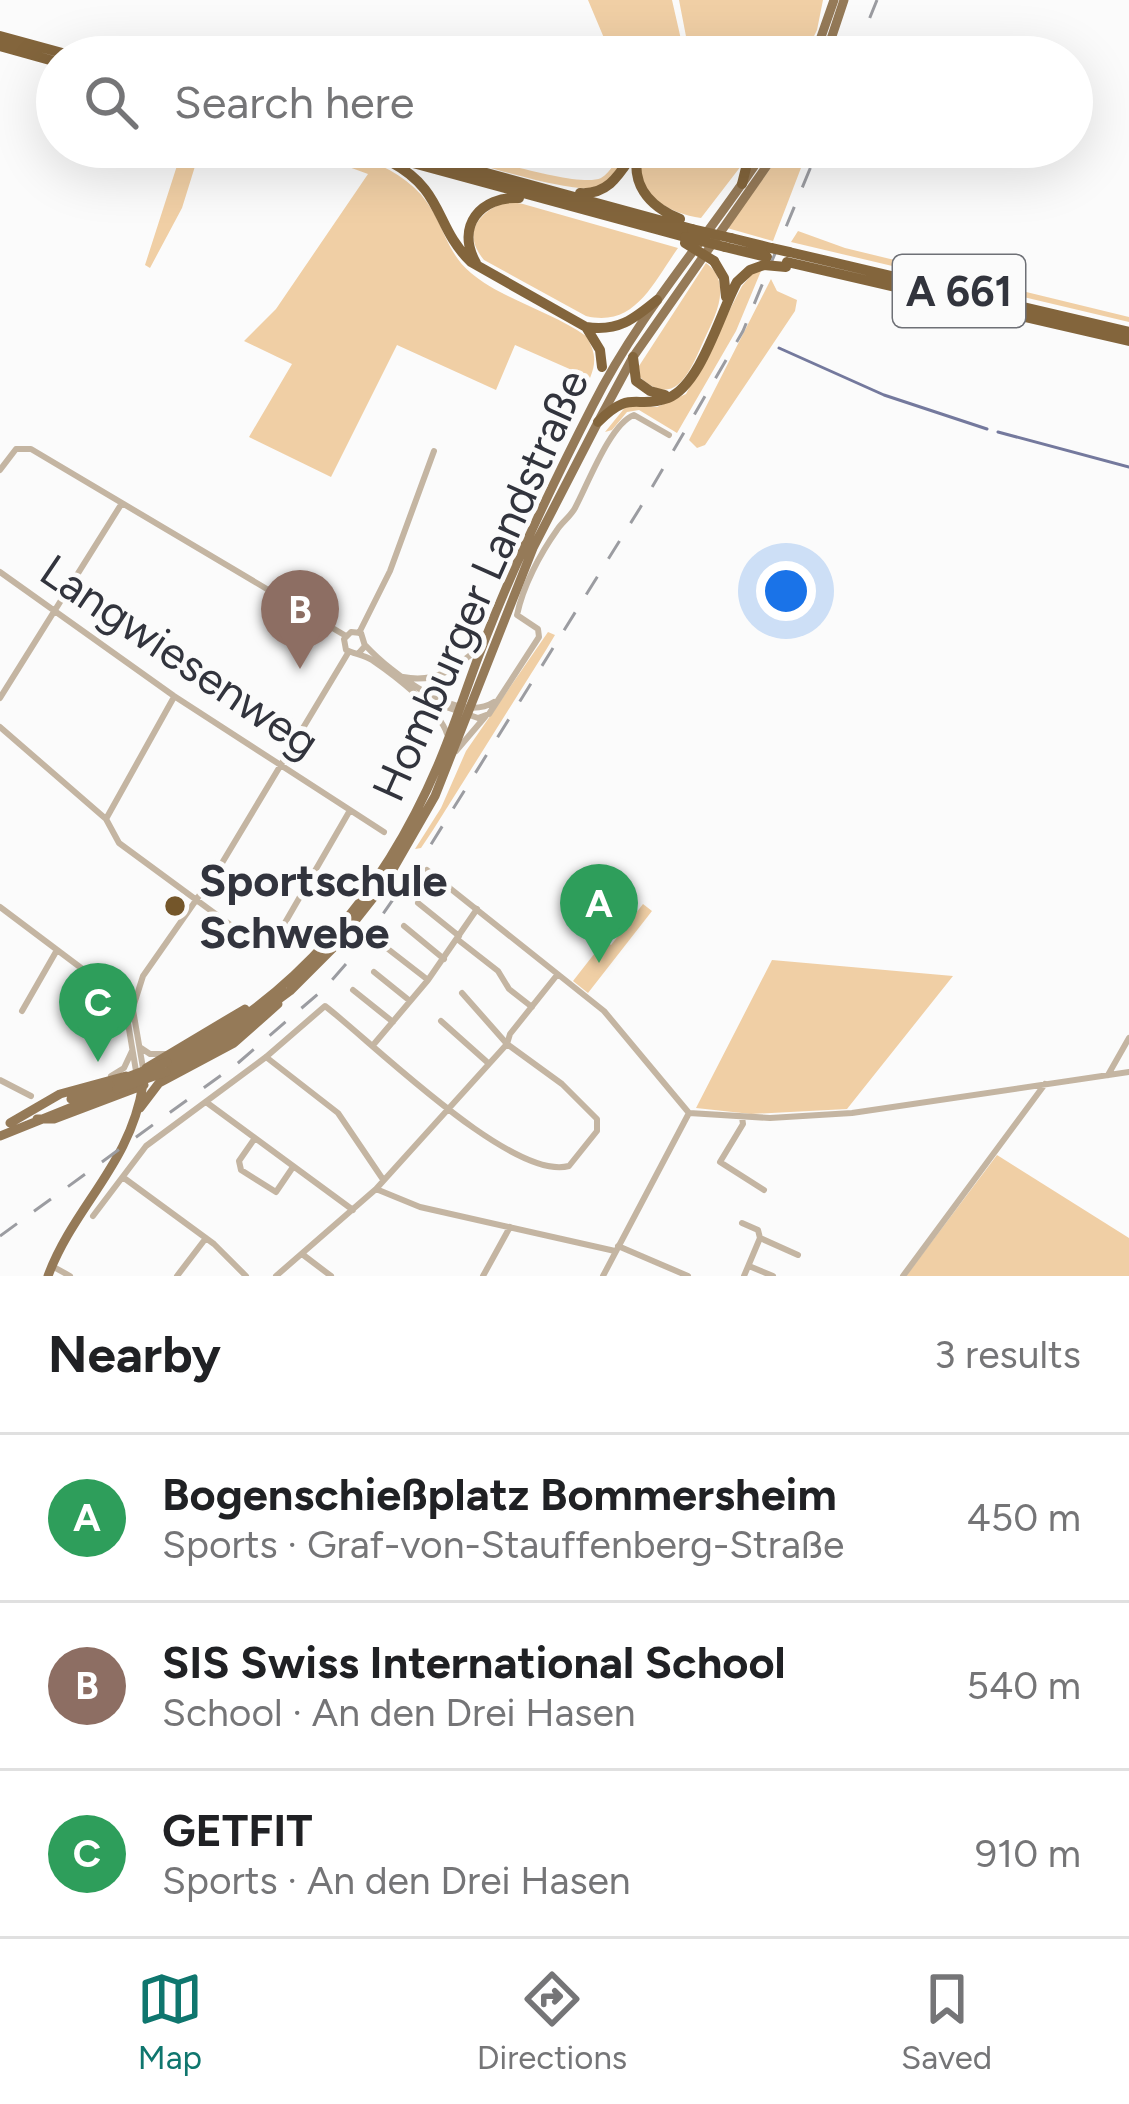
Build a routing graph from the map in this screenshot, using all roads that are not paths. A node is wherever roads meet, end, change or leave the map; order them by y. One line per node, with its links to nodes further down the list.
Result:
1 (834, 0): 4 (main road)
2 (844, 0): 5 (main road)
3 (0, 36): 7 (highway)
4 (821, 36)
5 (832, 36)
6 (0, 46): 8 (highway)
7 (36, 46)
8 (36, 56)
9 (401, 168): 23 (highway, A 661)
10 (437, 168): 18 (highway, A 661)
11 (460, 168): 18 (highway, A 661)
12 (624, 168): 18 (highway)
13 (635, 168): 19 (highway, A 661)
14 (746, 168): 17 (highway)
15 (755, 168): 17 (main road, Homburger Landstraße)
16 (757, 168): 29 (main road, Homburger Landstraße)
17 (742, 184): 24 (main road, Homburger Landstraße)
18 (548, 195): 19 (highway, A 661); 19 (highway, A 661); 23 (highway)
19 (688, 233): 20 (highway, A 661, bridge); 20 (highway, A 661, bridge); 25 (highway, bridge)
20 (728, 243): 21 (highway, A 661)
21 (767, 257): 22 (highway, A 661, bridge); 25 (highway)
22 (787, 260): 27 (highway, A 661); 28 (highway, A 661)
23 (482, 269): 26 (highway)
24 (657, 300): 26 (highway); 32 (main road, Homburger Landstraße)
25 (725, 303): 31 (highway)
26 (586, 328): 30 (highway)
27 (1129, 332)
28 (1129, 341)
29 (633, 357): 31 (highway); 33 (main road, Homburger Landstraße)
30 (602, 367): 32 (main road)
31 (674, 394): 33 (highway)
32 (592, 406): 42 (main road, Homburger Landstraße)
33 (598, 422): 51 (main road, Homburger Landstraße)
34 (669, 435): 50 (street)
35 (434, 452): 40 (street)
36 (0, 470): 37 (street)
37 (122, 503): 39 (street); 41 (street)
38 (0, 572): 39 (street, Langwiesenweg)
39 (55, 611): 47 (street, Langwiesenweg); 48 (street)
40 (359, 633): 41 (street); 43 (street)
41 (346, 636): 44 (street)
42 (483, 643): 46 (street); 51 (main road, Homburger Landstraße)
43 (365, 646): 45 (street); 46 (street)
44 (348, 652): 45 (street); 56 (street)
45 (358, 654): 49 (street)
46 (395, 674): 51 (street)
47 (174, 696): 56 (street, Langwiesenweg); 58 (street)
48 (0, 698)
49 (420, 698): 51 (street); 54 (street)
50 (497, 699): 51 (street); 52 (street)
51 (465, 709): 52 (street); 54 (main road, Homburger Landstraße); 55 (main road, Homburger Landstraße)
52 (485, 717): 55 (street)
53 (0, 727): 58 (street)
54 (448, 740): 73 (main road, Homburger Landstraße)
55 (453, 754): 73 (main road, Homburger Landstraße)
56 (282, 766): 57 (street, Langwiesenweg); 61 (street)
57 (349, 812): 59 (street, Langwiesenweg); 61 (street)
58 (106, 819): 61 (street)
59 (384, 832)
60 (427, 870): 64 (street)
61 (196, 902): 77 (street)
62 (418, 903): 66 (street)
63 (0, 907): 68 (street)
64 (477, 909): 66 (street); 71 (street)
65 (404, 926): 69 (street)
66 (458, 938): 69 (street); 78 (street)
67 (388, 949): 72 (street)
68 (57, 950): 77 (street); 79 (street)
69 (444, 958): 72 (street)
70 (374, 972): 76 (street)
71 (557, 975): 78 (street); 100 (street)
72 (428, 980): 76 (street)
73 (287, 988): 87 (main road); 87 (main road, Homburger Landstraße); 93 (main road)
74 (353, 990): 81 (street)
75 (462, 992): 84 (street)
76 (410, 1001): 81 (street)
77 (133, 1007): 85 (street)
78 (532, 1007): 84 (street)
79 (22, 1011)
80 (440, 1021): 88 (street)
81 (393, 1022): 83 (street)
82 (1129, 1038): 90 (street)
83 (374, 1044): 86 (street); 99 (street)
84 (507, 1044): 88 (street); 99 (street)
85 (137, 1048): 87 (street); 92 (street); 95 (street)
86 (266, 1057): 97 (street); 107 (street)
87 (166, 1062): 92 (main road); 95 (main road, bridge)
88 (487, 1063): 99 (street)
89 (1129, 1072): 90 (street)
90 (1108, 1075): 94 (street)
91 (0, 1079): 96 (street)
92 (139, 1081): 93 (main road); 95 (main road); 95 (main road); 98 (main road); 102 (main road)
93 (159, 1084): 102 (main road)
94 (1045, 1084): 101 (street); 132 (street)
95 (114, 1087): 98 (main road); 103 (main road); 103 (main road)
96 (31, 1096)
97 (206, 1102): 104 (street); 106 (street)
98 (133, 1108): 102 (main road)
99 (446, 1110): 107 (street)
100 (688, 1113): 101 (street); 116 (street)
101 (742, 1117): 109 (street)
102 (131, 1124): 111 (main road)
103 (3, 1129)
104 (255, 1138): 105 (street); 105 (street)
105 (294, 1166): 110 (street)
106 (124, 1178): 111 (street); 114 (street)
107 (382, 1179): 108 (street)
108 (376, 1189): 110 (street); 113 (street)
109 (764, 1190)
110 (352, 1210): 117 (street)
111 (87, 1215): 120 (main road)
112 (742, 1223): 115 (street)
113 (510, 1227): 116 (street); 121 (street)
114 (206, 1238): 123 (street); 124 (street)
115 (760, 1238): 118 (street); 119 (street)
116 (617, 1249): 128 (street); 129 (street)
117 (302, 1254): 125 (street); 126 (street)
118 (798, 1255)
119 (748, 1266): 130 (street); 131 (street)
120 (52, 1271): 122 (street)
121 (485, 1273): 127 (street)
122 (70, 1276)
123 (177, 1276)
124 (246, 1276)
125 (276, 1276)
126 (331, 1276)
127 (495, 1276)
128 (603, 1276)
129 (688, 1276)
130 (744, 1276)
131 (773, 1276)
132 (903, 1276)

